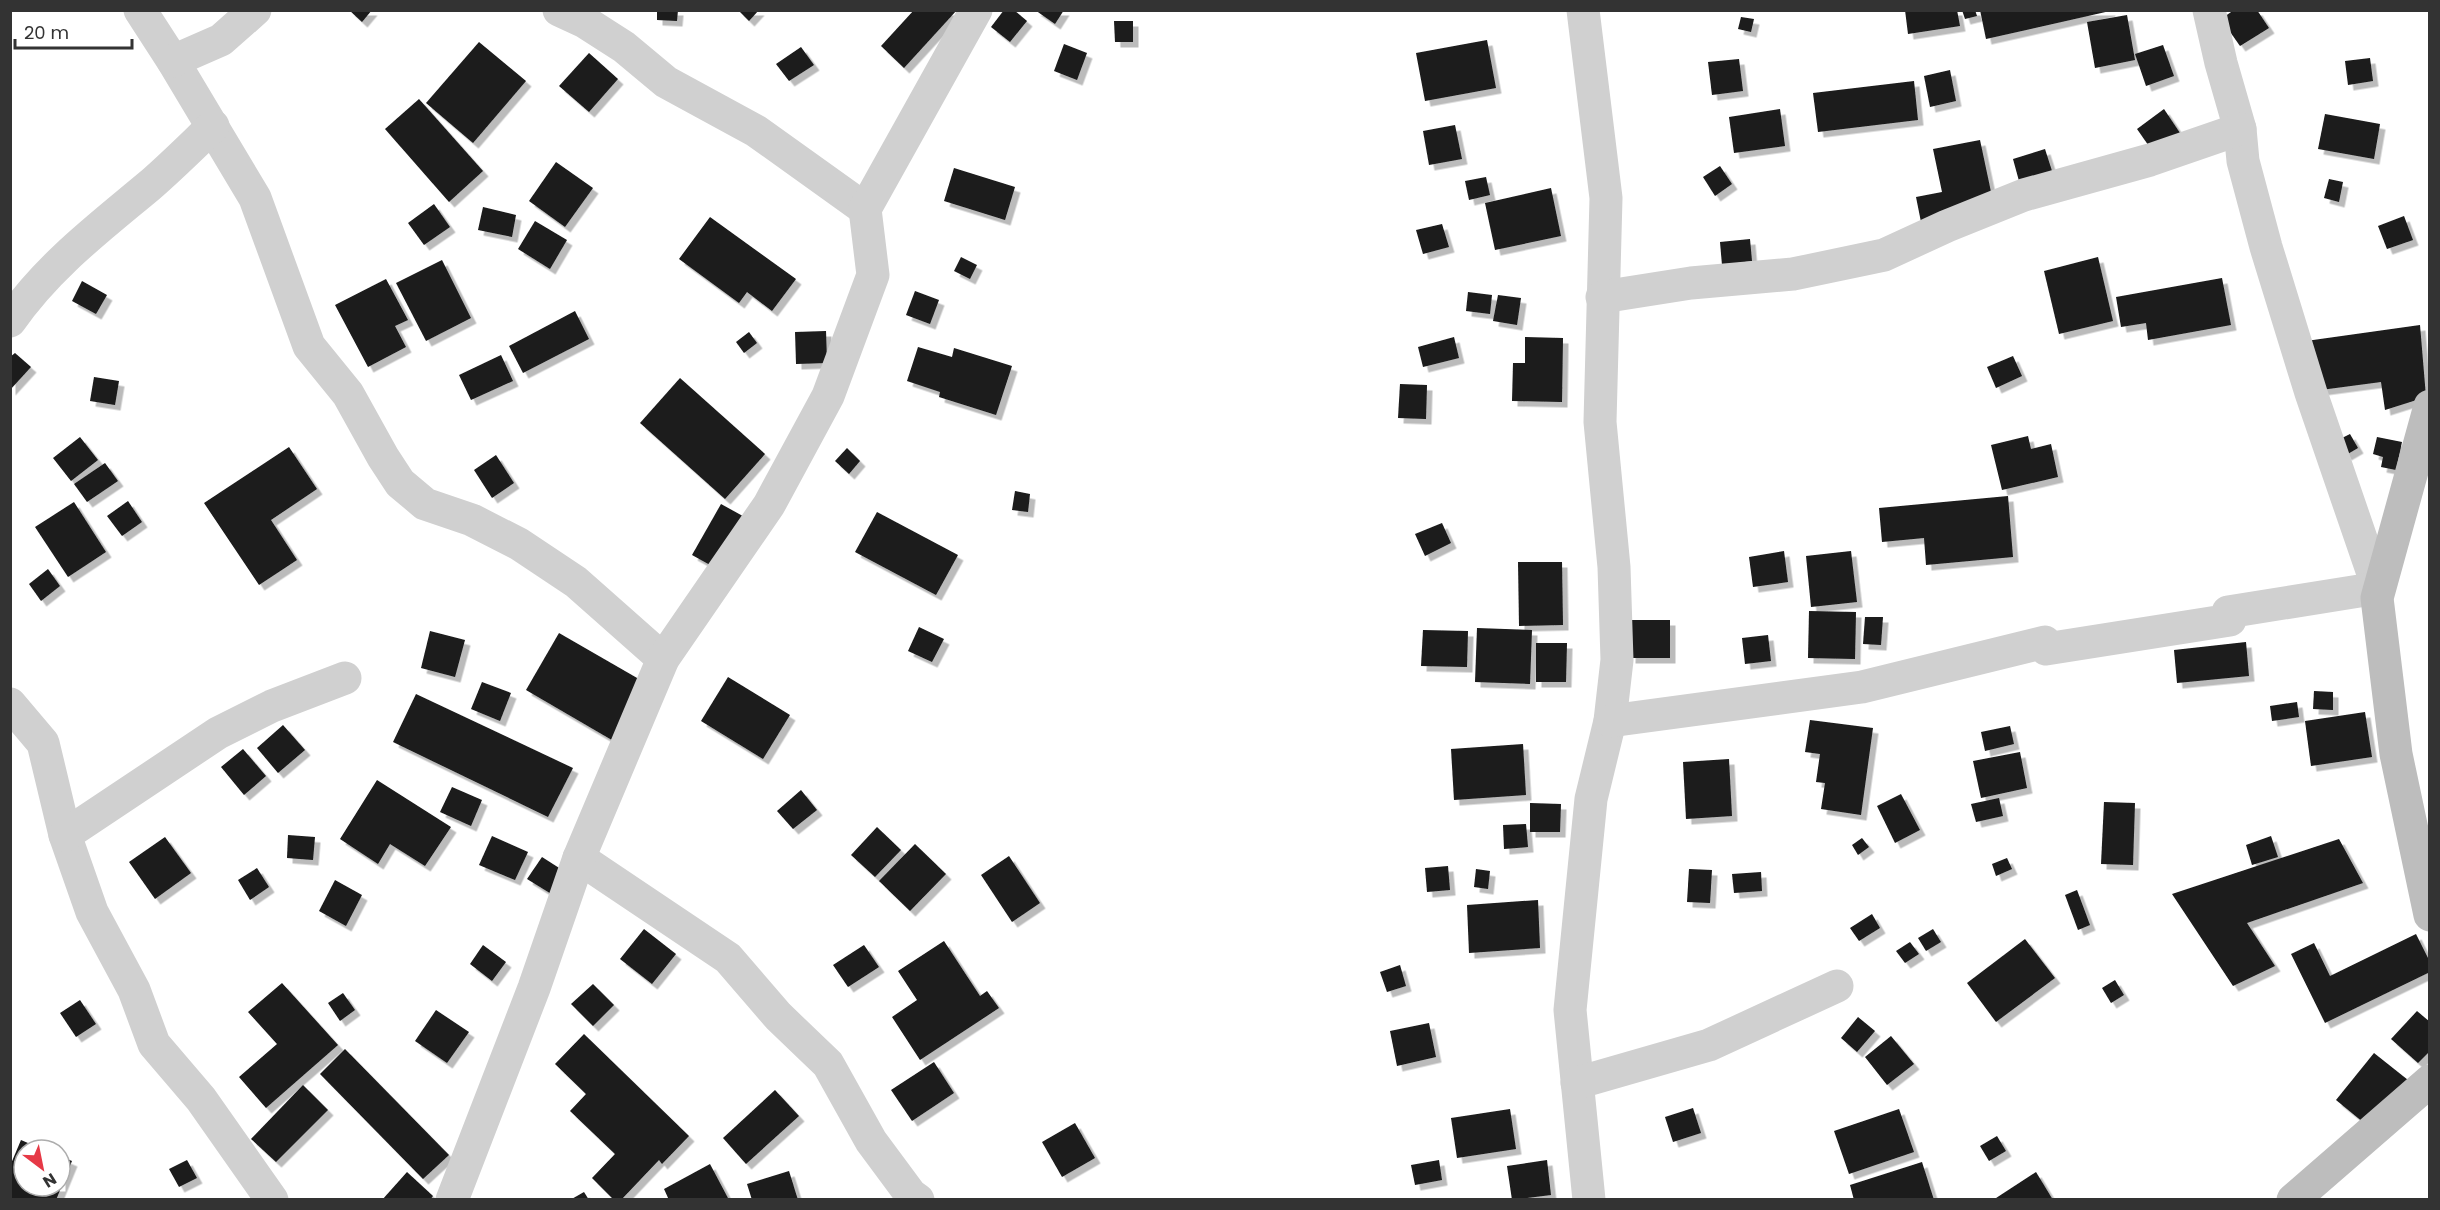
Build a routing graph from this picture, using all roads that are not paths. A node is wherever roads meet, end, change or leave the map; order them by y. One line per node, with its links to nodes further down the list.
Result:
1 (140, 10): 7 (street)
2 (255, 10): 7 (street)
3 (559, 10): 10 (street)
4 (976, 10): 10 (street)
5 (1583, 10): 11 (street)
6 (2209, 10): 9 (street)
7 (173, 61): 8 (street)
8 (213, 126): 12 (street); 15 (street)
9 (2240, 129): 11 (street); 14 (street)
10 (865, 209): 15 (street)
11 (1602, 297): 18 (street)
12 (10, 321)
13 (2430, 406): 14 (main road)
14 (2378, 593): 18 (street); 21 (main road)
15 (663, 659): 20 (street)
16 (345, 678): 19 (street)
17 (10, 704): 19 (street)
18 (1610, 721): 24 (street)
19 (65, 835): 26 (street)
20 (579, 858): 25 (street); 27 (street)
21 (2430, 915)
22 (1837, 986): 24 (street)
23 (2430, 1080): 29 (main road)
24 (1577, 1083): 28 (street)
25 (913, 1198)
26 (272, 1200)
27 (452, 1200)
28 (1589, 1200)
29 (2293, 1200)

